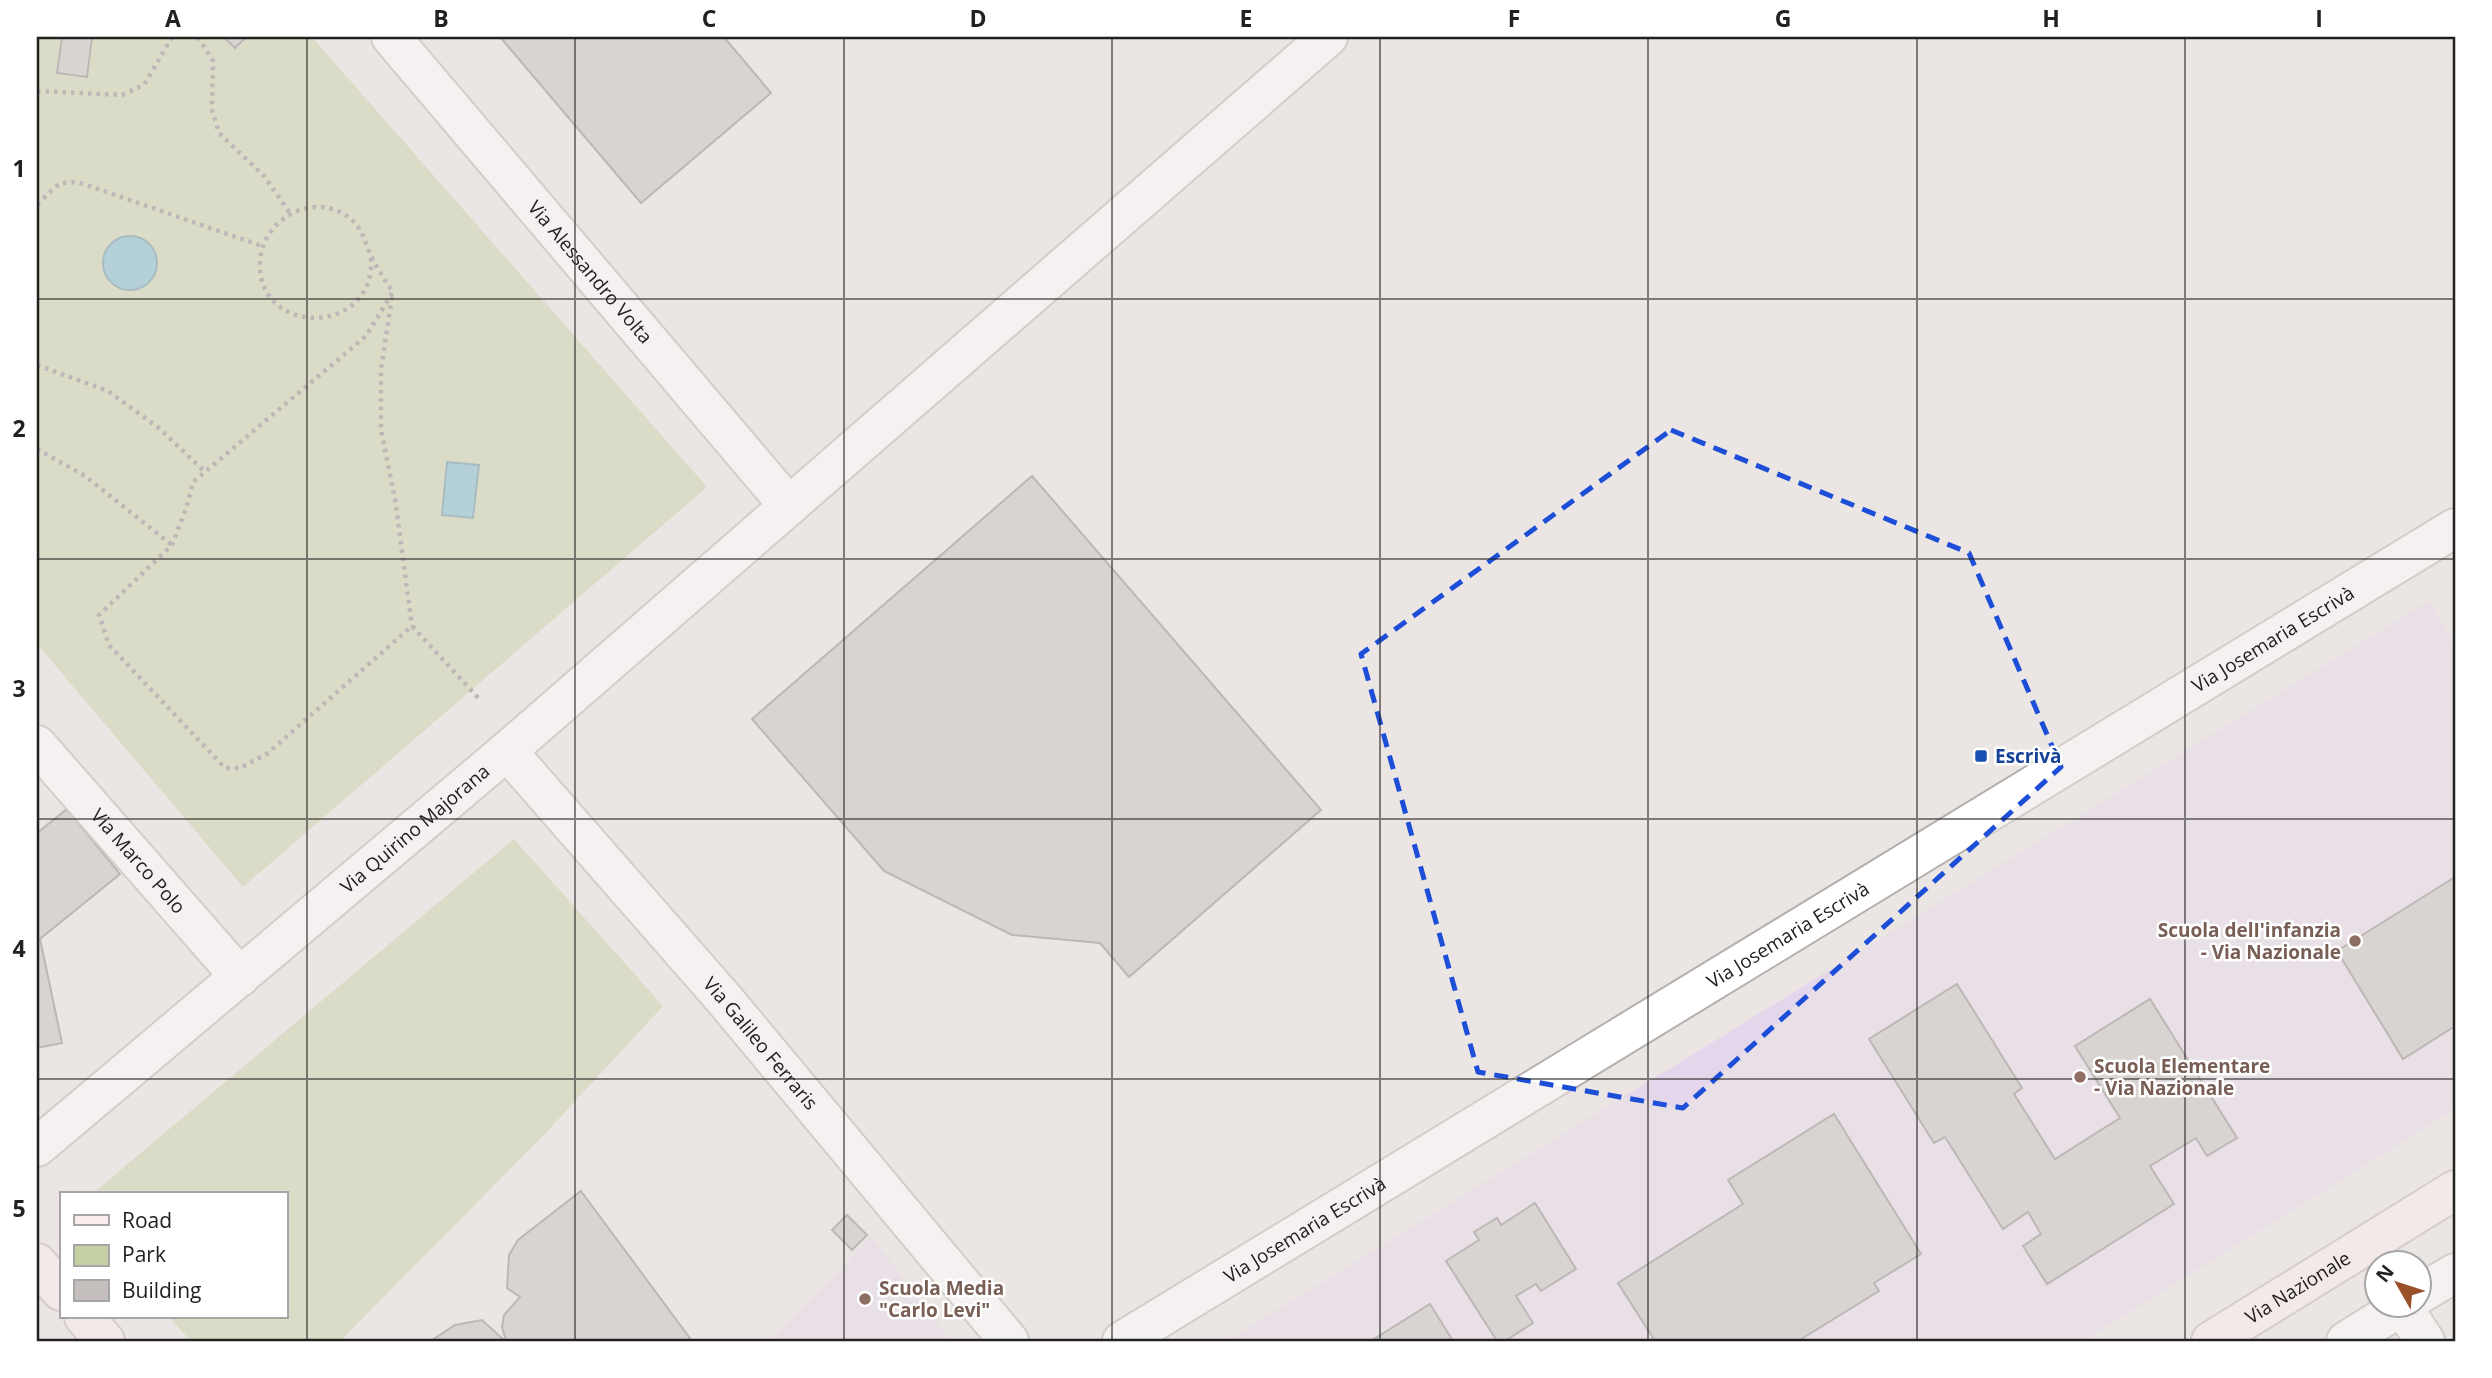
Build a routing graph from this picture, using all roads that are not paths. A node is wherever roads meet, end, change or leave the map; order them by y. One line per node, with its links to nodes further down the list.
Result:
1 (391, 37): 3 (street, Via Alessandro Volta)
2 (1328, 37): 3 (street, Via Quirino Majorana)
3 (789, 506): 6 (street, Via Quirino Majorana)
4 (2455, 528): 20 (street, Via Josemaria Escrivà)
5 (37, 745): 7 (street, Via Marco Polo)
6 (507, 751): 7 (street, Via Quirino Majorana); 19 (street, Via Galileo Ferraris)
7 (240, 977): 8 (street, Via Quirino Majorana)
8 (37, 1147)
9 (2455, 1190): 17 (main road, Via Nazionale)
10 (37, 1262): 13 (main road)
11 (2455, 1273): 12 (street)
12 (2432, 1287)
13 (60, 1290)
14 (85, 1318): 18 (main road)
15 (2383, 1318): 21 (street)
16 (2415, 1318): 22 (street)
17 (2215, 1340)
18 (105, 1341)
19 (1009, 1341)
20 (1122, 1341)
21 (2346, 1341)
22 (2425, 1341)

